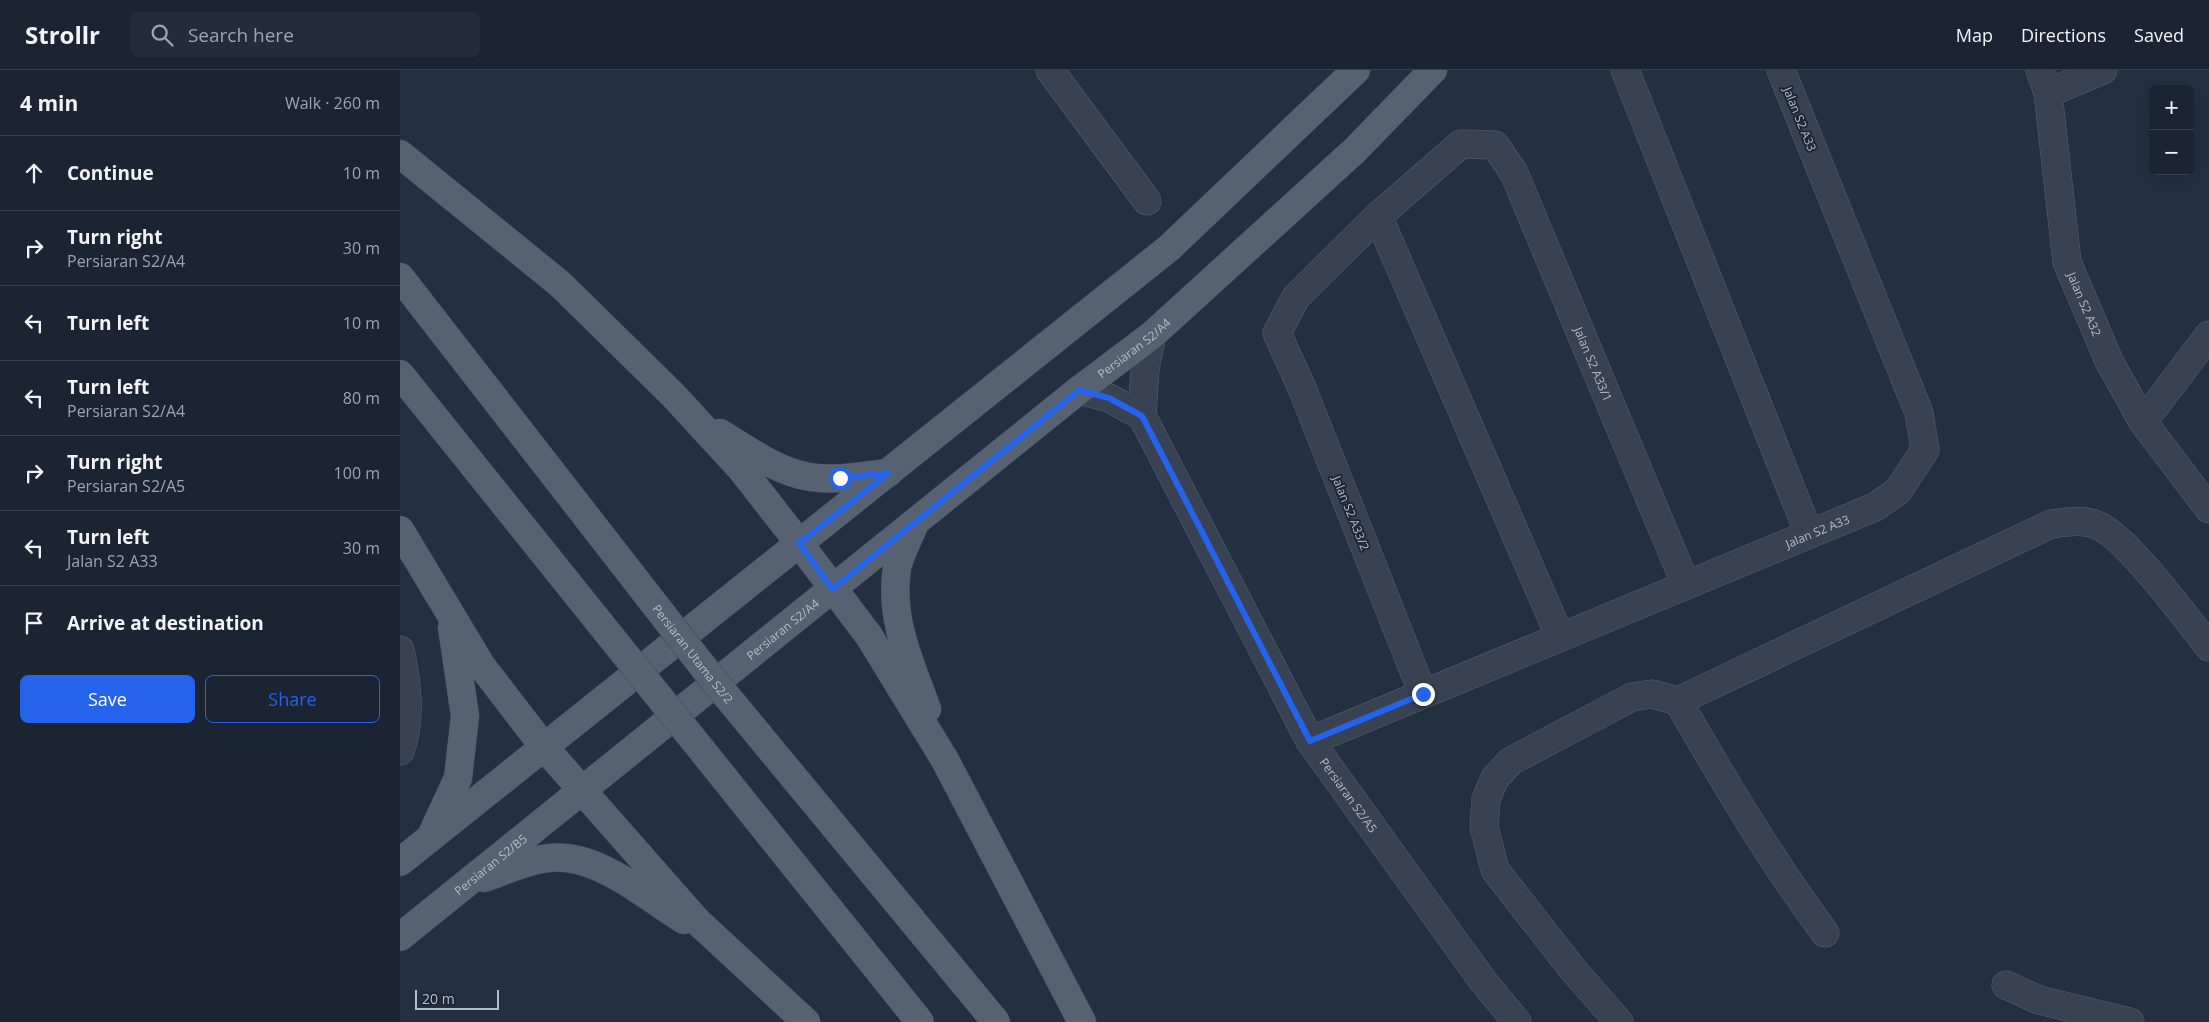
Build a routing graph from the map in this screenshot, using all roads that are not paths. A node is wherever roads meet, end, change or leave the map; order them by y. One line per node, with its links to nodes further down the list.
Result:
1 (1050, 70): 9 (street)
2 (1356, 70): 19 (main road)
3 (1433, 70): 12 (main road, Persiaran S2/A4)
4 (1626, 70): 23 (street)
5 (1781, 70): 23 (street, Jalan S2 A33)
6 (2103, 70): 7 (street)
7 (2044, 82): 18 (street, Jalan S2 A32)
8 (400, 154): 17 (main road)
9 (1147, 201)
10 (1378, 216): 25 (street, Jalan S2 A33/1); 29 (street); 31 (street, Jalan S2 A33/2)
11 (400, 277): 47 (main road, Persiaran Utama S2/2, bridge)
12 (1152, 334): 15 (main road, Persiaran S2/A4); 16 (street)
13 (2209, 335): 18 (street)
14 (400, 374): 46 (main road, bridge)
15 (1079, 390): 16 (street); 21 (main road, Persiaran S2/A4)
16 (1142, 416): 33 (street, Persiaran S2/A5)
17 (695, 419): 19 (main road); 24 (main road)
18 (2144, 422): 20 (street, Jalan S2 A32)
19 (888, 473): 24 (main road)
20 (2209, 509)
21 (915, 524): 26 (main road, Persiaran S2/A4); 36 (main road)
22 (400, 530): 27 (main road)
23 (1809, 534): 25 (street, Jalan S2 A33)
24 (799, 543): 26 (main road); 34 (main road)
25 (1686, 585): 29 (street, Jalan S2 A33)
26 (832, 589): 36 (main road); 37 (main road, Persiaran S2/A4)
27 (451, 615): 34 (main road); 38 (main road)
28 (2204, 631): 32 (street)
29 (1560, 637): 31 (street, Jalan S2 A33)
30 (400, 650): 35 (street)
31 (1423, 694): 33 (street, Jalan S2 A33)
32 (1678, 701): 41 (street); 50 (street)
33 (1310, 741): 49 (street, Persiaran S2/A5)
34 (544, 747): 37 (main road); 38 (main road)
35 (400, 751)
36 (945, 760): 48 (main road)
37 (581, 791): 40 (main road, Persiaran S2/B5); 43 (main road)
38 (430, 838): 39 (main road)
39 (400, 862)
40 (465, 885): 42 (main road, Persiaran S2/B5); 43 (main road)
41 (1825, 934)
42 (400, 937)
43 (715, 940): 45 (main road)
44 (2006, 985): 51 (street)
45 (806, 1022)
46 (920, 1022)
47 (996, 1022)
48 (1082, 1022)
49 (1517, 1022)
50 (1619, 1022)
51 (2130, 1022)

